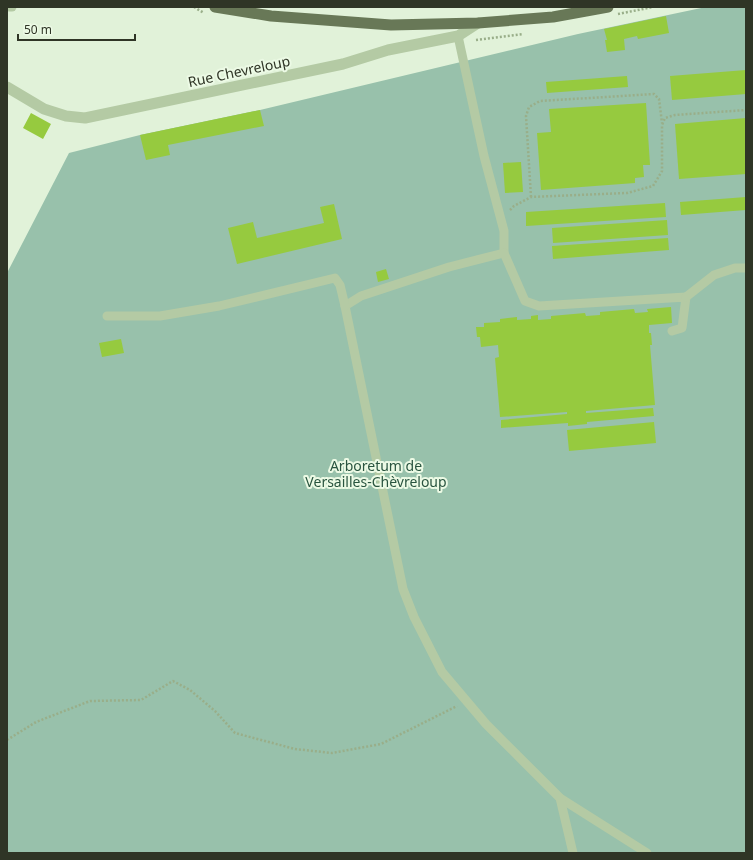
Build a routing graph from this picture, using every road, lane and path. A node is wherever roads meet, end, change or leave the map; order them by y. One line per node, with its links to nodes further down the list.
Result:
1 (215, 7): 3 (main road)
2 (608, 7): 3 (main road)
3 (478, 23): 4 (street, Rue Chevreloup)
4 (458, 36): 5 (street, Rue Chevreloup); 9 (lane)
5 (7, 87)
6 (746, 110): 7 (path)
7 (662, 125): 8 (path); 8 (path)
8 (531, 197): 9 (path)
9 (501, 218): 10 (lane)
10 (504, 253): 12 (lane); 13 (lane)
11 (746, 268): 12 (lane)
12 (686, 297): 15 (lane)
13 (345, 306): 14 (lane); 16 (lane)
14 (107, 316)
15 (672, 331)
16 (467, 701): 17 (path); 18 (lane)
17 (7, 740)
18 (560, 798): 19 (lane); 20 (lane)
19 (642, 852)
20 (573, 853)

